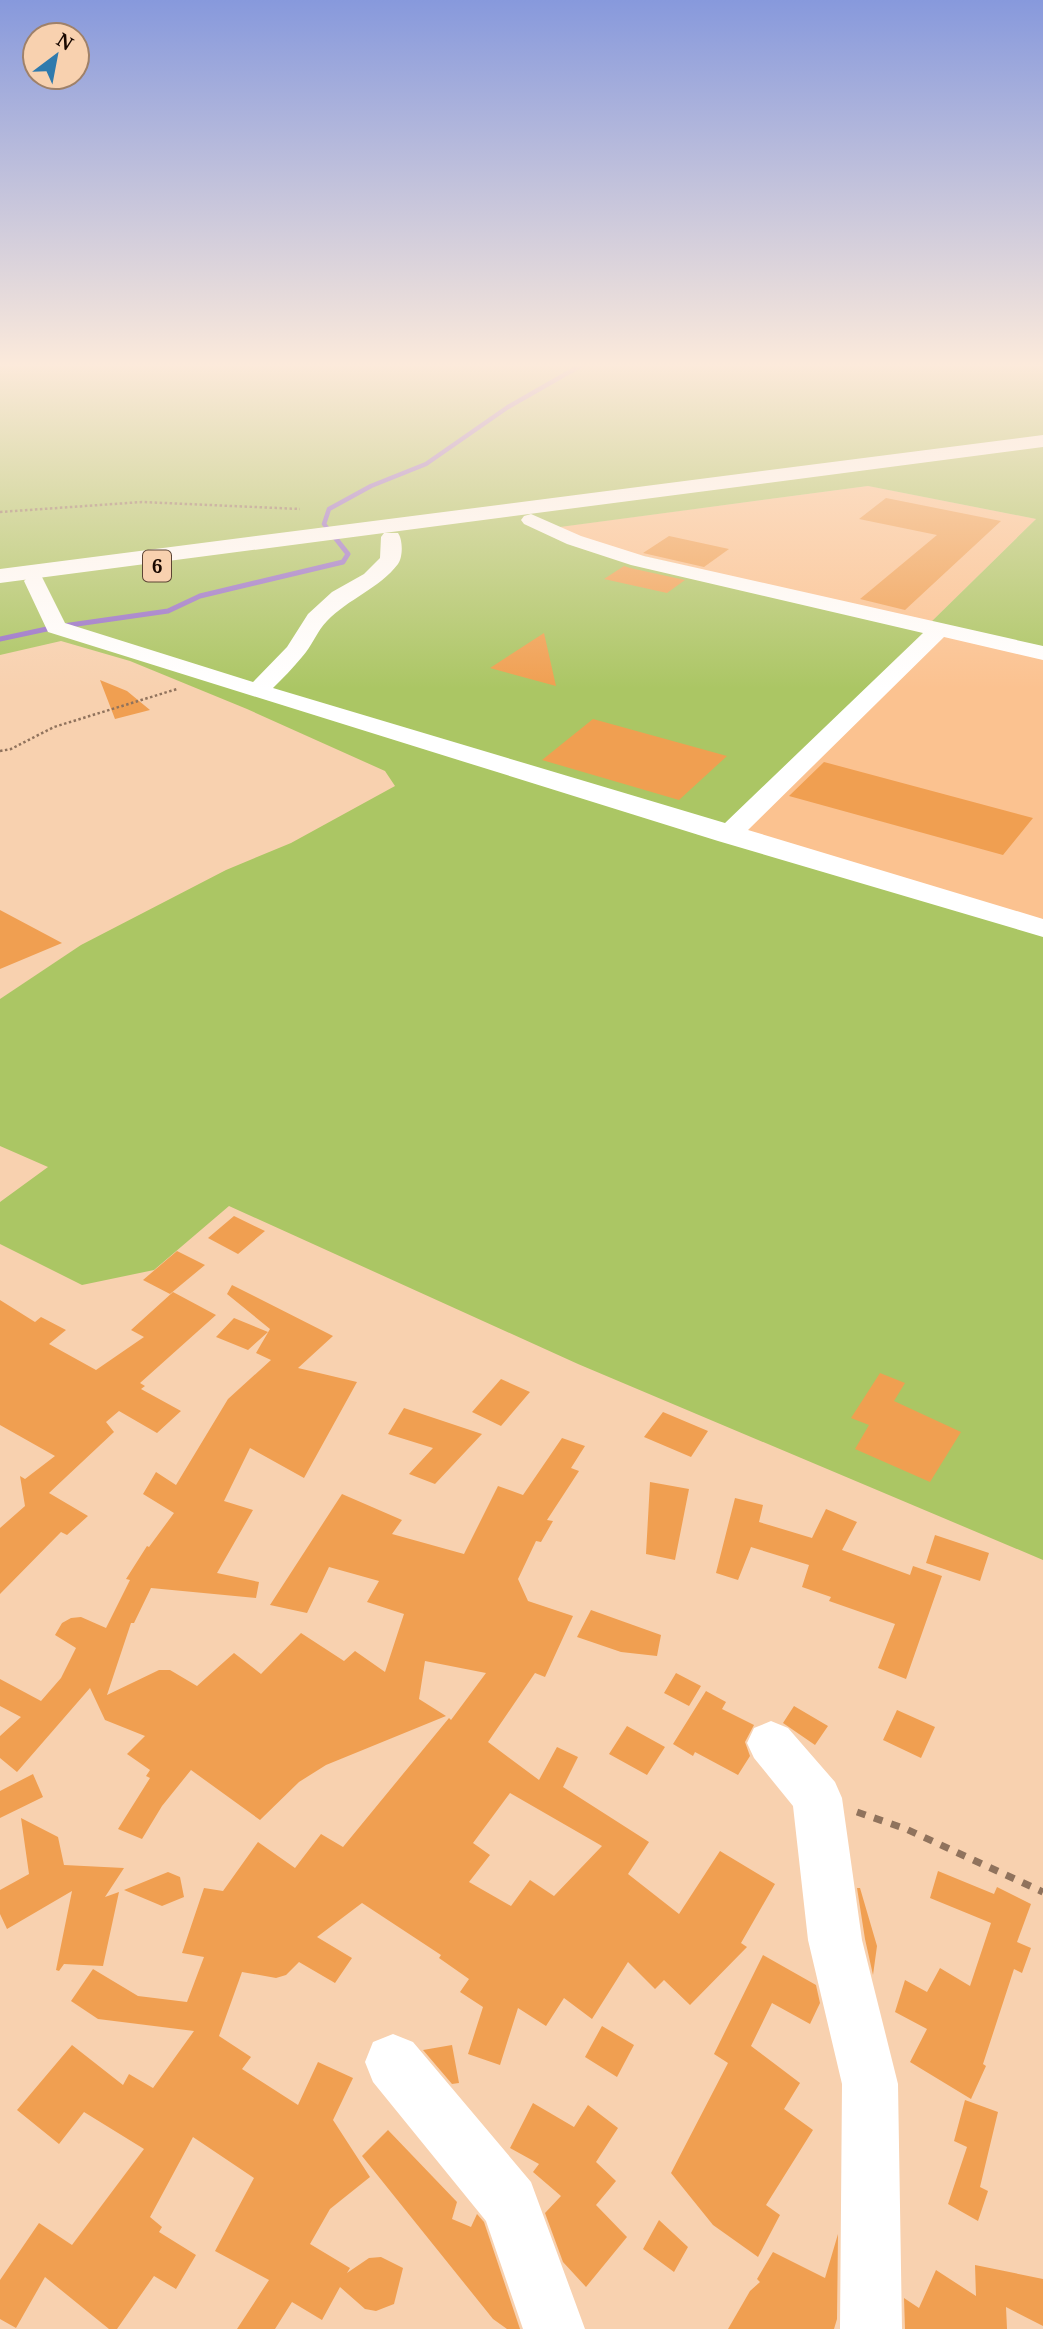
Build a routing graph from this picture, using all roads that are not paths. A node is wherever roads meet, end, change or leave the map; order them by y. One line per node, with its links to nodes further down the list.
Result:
1 (825, 472): 4 (highway, 6)
2 (895, 472): 3 (highway, 6)
3 (531, 520): 4 (highway, 6); 9 (street)
4 (375, 535): 5 (highway, 6); 11 (street)
5 (308, 542): 6 (highway, 6); 7 (highway, 6)
6 (0, 576)
7 (35, 581): 8 (highway, 6); 11 (street)
8 (0, 585)
9 (941, 628): 10 (street); 12 (street)
10 (1043, 653)
11 (257, 691): 12 (street)
12 (728, 835): 13 (street)
13 (1043, 928)
14 (771, 1743): 17 (street)
15 (393, 2062): 16 (street)
16 (554, 2329)
17 (871, 2329)

